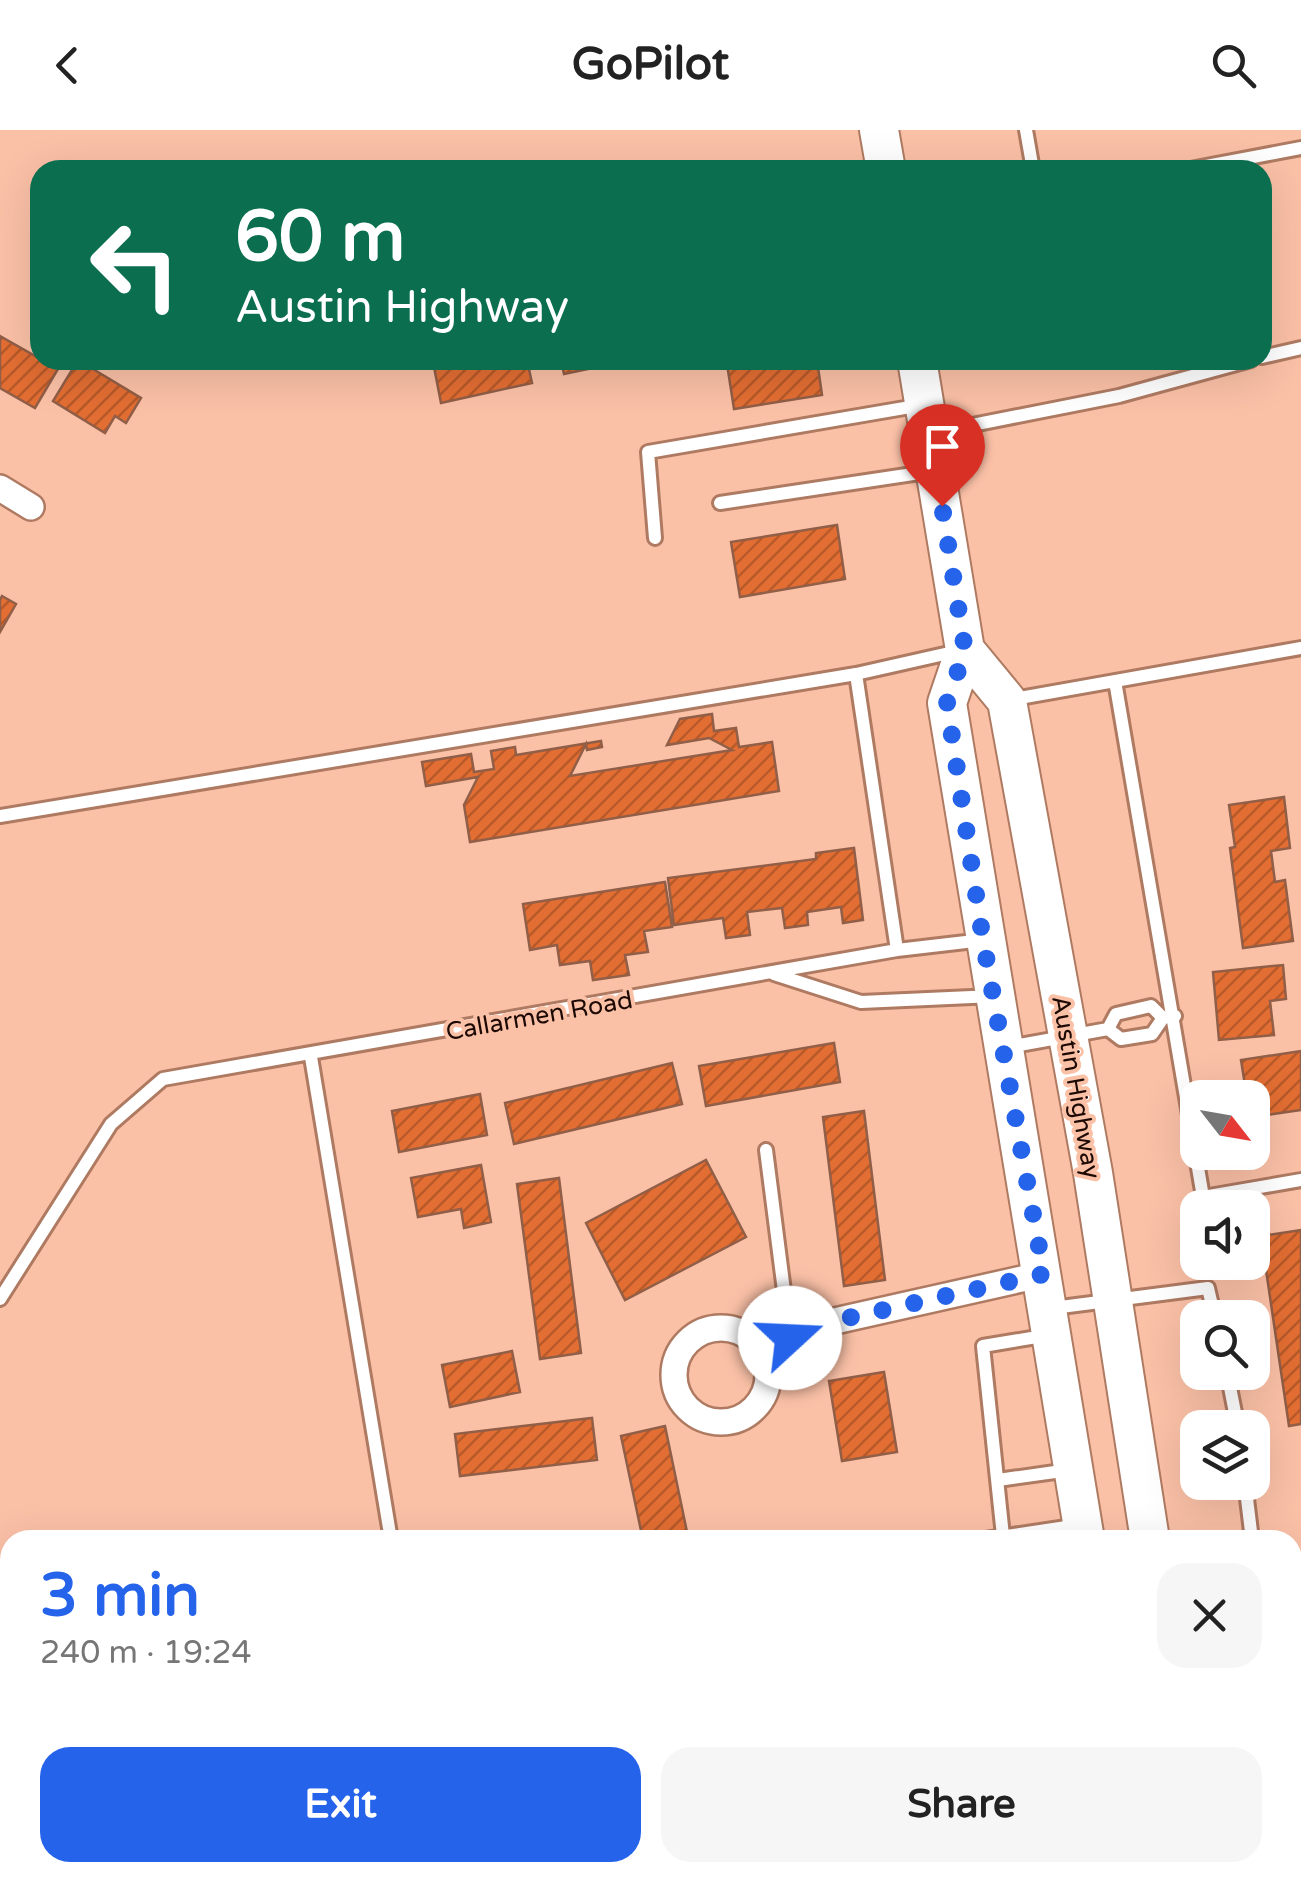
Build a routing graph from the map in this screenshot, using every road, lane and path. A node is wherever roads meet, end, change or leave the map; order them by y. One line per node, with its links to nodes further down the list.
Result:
1 (879, 130): 4 (main road)
2 (1026, 130): 5 (lane)
3 (1301, 148): 6 (lane)
4 (884, 160)
5 (1031, 160)
6 (1238, 160)
7 (1301, 348): 8 (lane)
8 (1272, 355)
9 (920, 370): 11 (main road)
10 (1215, 370): 11 (lane)
11 (930, 436): 13 (lane); 15 (lane); 17 (main road)
12 (0, 488): 14 (street)
13 (720, 503)
14 (31, 507)
15 (656, 538)
16 (1301, 648): 19 (lane)
17 (965, 650): 18 (lane); 20 (main road, Austin Highway); 22 (main road)
18 (856, 674): 21 (lane); 23 (lane)
19 (1115, 681): 20 (lane); 26 (lane)
20 (1007, 701): 28 (main road, Austin Highway)
21 (0, 816)
22 (983, 940): 23 (lane, Callarmen Road); 25 (main road)
23 (897, 950): 24 (lane, Callarmen Road)
24 (771, 973): 25 (lane); 30 (lane, Callarmen Road)
25 (994, 996): 29 (main road)
26 (1169, 1017): 27 (lane); 27 (lane); 32 (lane)
27 (1108, 1029): 28 (lane)
28 (1068, 1038): 29 (lane); 33 (main road, Austin Highway)
29 (1004, 1048): 36 (main road)
30 (311, 1057): 34 (lane, Callarmen Road); 42 (lane)
31 (766, 1150): 37 (lane)
32 (1301, 1180)
33 (1112, 1298): 35 (lane); 36 (lane); 45 (main road, Austin Highway)
34 (0, 1299)
35 (1211, 1300)
36 (1050, 1306): 37 (street); 39 (main road); 40 (lane)
37 (790, 1338): 38 (street)
38 (763, 1354)
39 (1075, 1469): 40 (lane); 44 (main road)
40 (998, 1480): 43 (lane)
41 (1247, 1500): 46 (lane)
42 (389, 1530)
43 (1002, 1530)
44 (1084, 1530)
45 (1148, 1530)
46 (1251, 1530)

